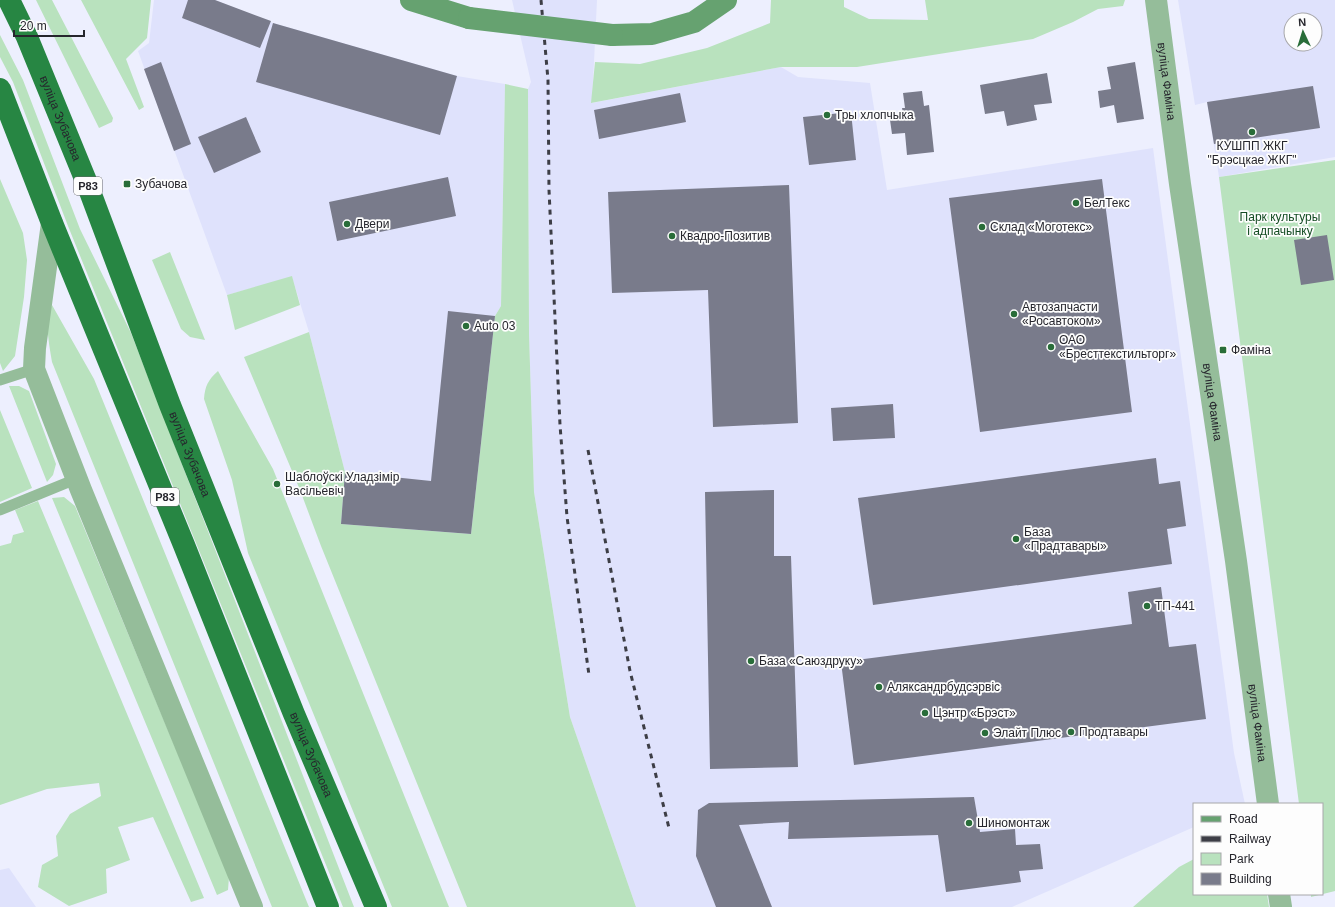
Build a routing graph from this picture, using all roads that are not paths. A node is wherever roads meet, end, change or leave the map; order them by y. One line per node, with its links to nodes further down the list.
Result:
1 (9, 0): 15 (highway, вуліца Зубачова / Р83)
2 (410, 0): 3 (main road, bridge)
3 (726, 0)
4 (1156, 0): 11 (street, вуліца Фаміна)
5 (0, 89): 6 (highway, Р83)
6 (52, 223): 7 (street); 14 (highway, Р83)
7 (34, 369): 8 (lane); 9 (street)
8 (0, 380)
9 (76, 479): 10 (lane); 13 (street)
10 (0, 510)
11 (1268, 803)
12 (1279, 895): 16 (street)
13 (252, 907)
14 (328, 907)
15 (376, 907)
16 (1281, 907)

